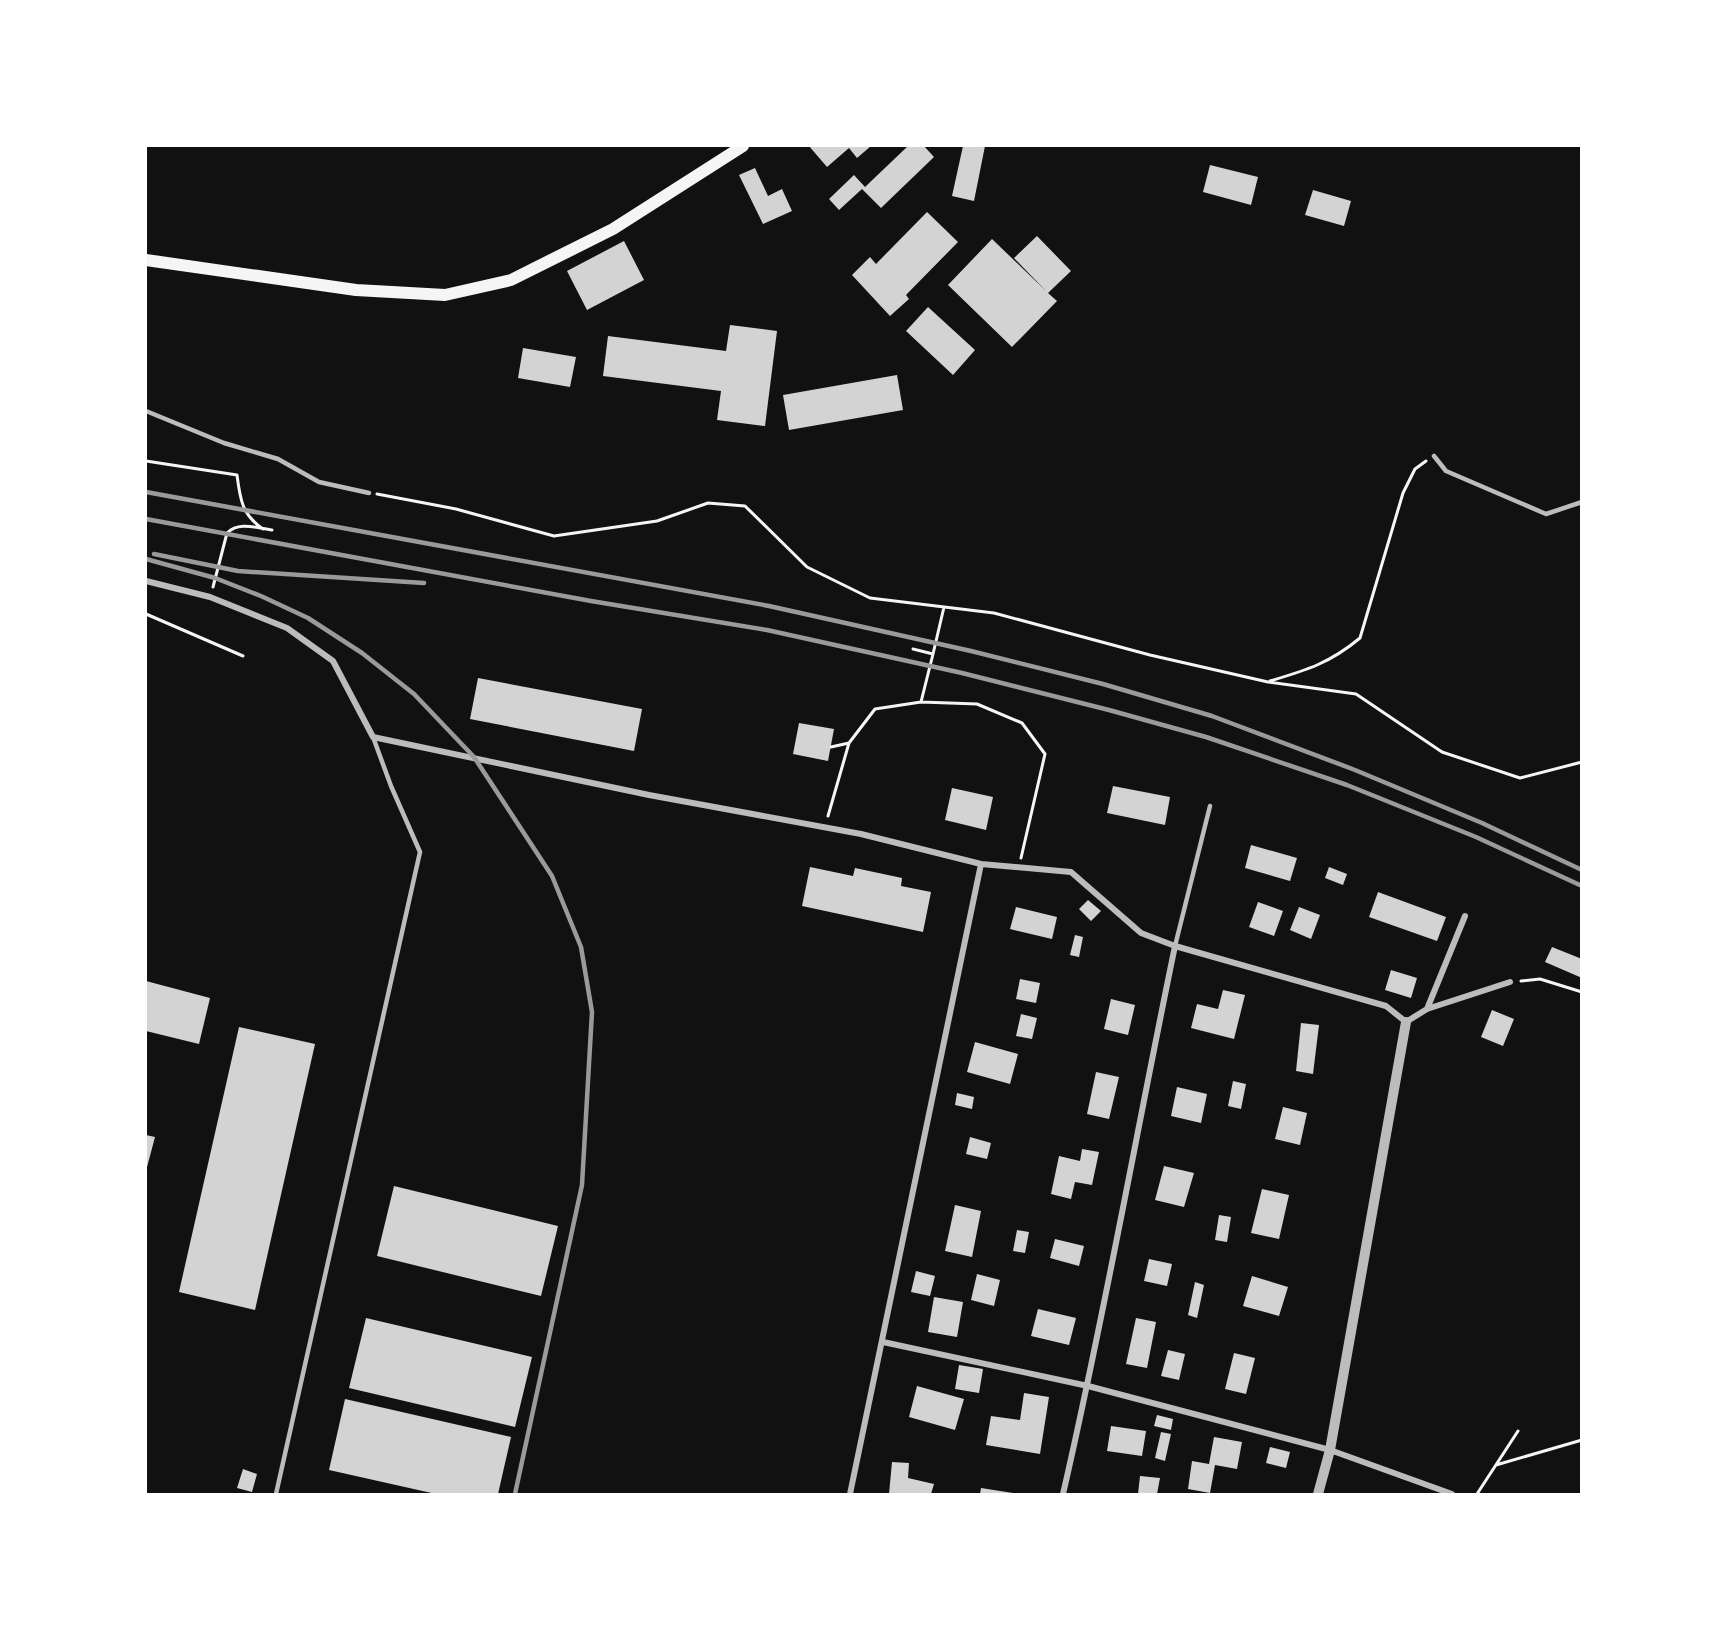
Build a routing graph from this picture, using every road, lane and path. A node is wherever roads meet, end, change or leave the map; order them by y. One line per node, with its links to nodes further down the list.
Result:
1 (743, 146): 2 (main road)
2 (146, 260)
3 (146, 411): 6 (lane)
4 (1434, 456): 7 (lane); 17 (path)
5 (146, 460): 8 (path)
6 (369, 493): 12 (path)
7 (1581, 502)
8 (263, 529): 9 (path); 11 (path)
9 (272, 530)
10 (146, 581): 19 (street)
11 (213, 584)
12 (944, 607): 15 (path); 17 (path)
13 (146, 614): 16 (path)
14 (913, 649): 15 (path)
15 (933, 654): 18 (path)
16 (243, 656)
17 (1268, 682): 22 (path)
18 (921, 702): 20 (path); 26 (path)
19 (373, 737): 24 (street); 39 (lane)
20 (849, 743): 21 (path); 24 (path)
21 (831, 747)
22 (1581, 762)
23 (1210, 806): 28 (lane)
24 (825, 828): 25 (street)
25 (981, 864): 26 (street); 33 (street)
26 (1019, 867): 28 (street)
27 (1465, 916): 31 (street)
28 (1175, 946): 32 (street); 34 (street)
29 (1510, 982): 30 (path); 31 (street)
30 (1581, 992)
31 (1427, 1009): 32 (street)
32 (1406, 1022): 37 (street)
33 (883, 1342): 34 (street); 40 (street)
34 (1088, 1386): 37 (street); 41 (street)
35 (1518, 1431): 38 (path)
36 (1581, 1440): 38 (path)
37 (1330, 1450): 42 (street); 43 (street)
38 (1496, 1465): 44 (path)
39 (276, 1494)
40 (850, 1494)
41 (1063, 1494)
42 (1318, 1494)
43 (1452, 1494)
44 (1477, 1494)

